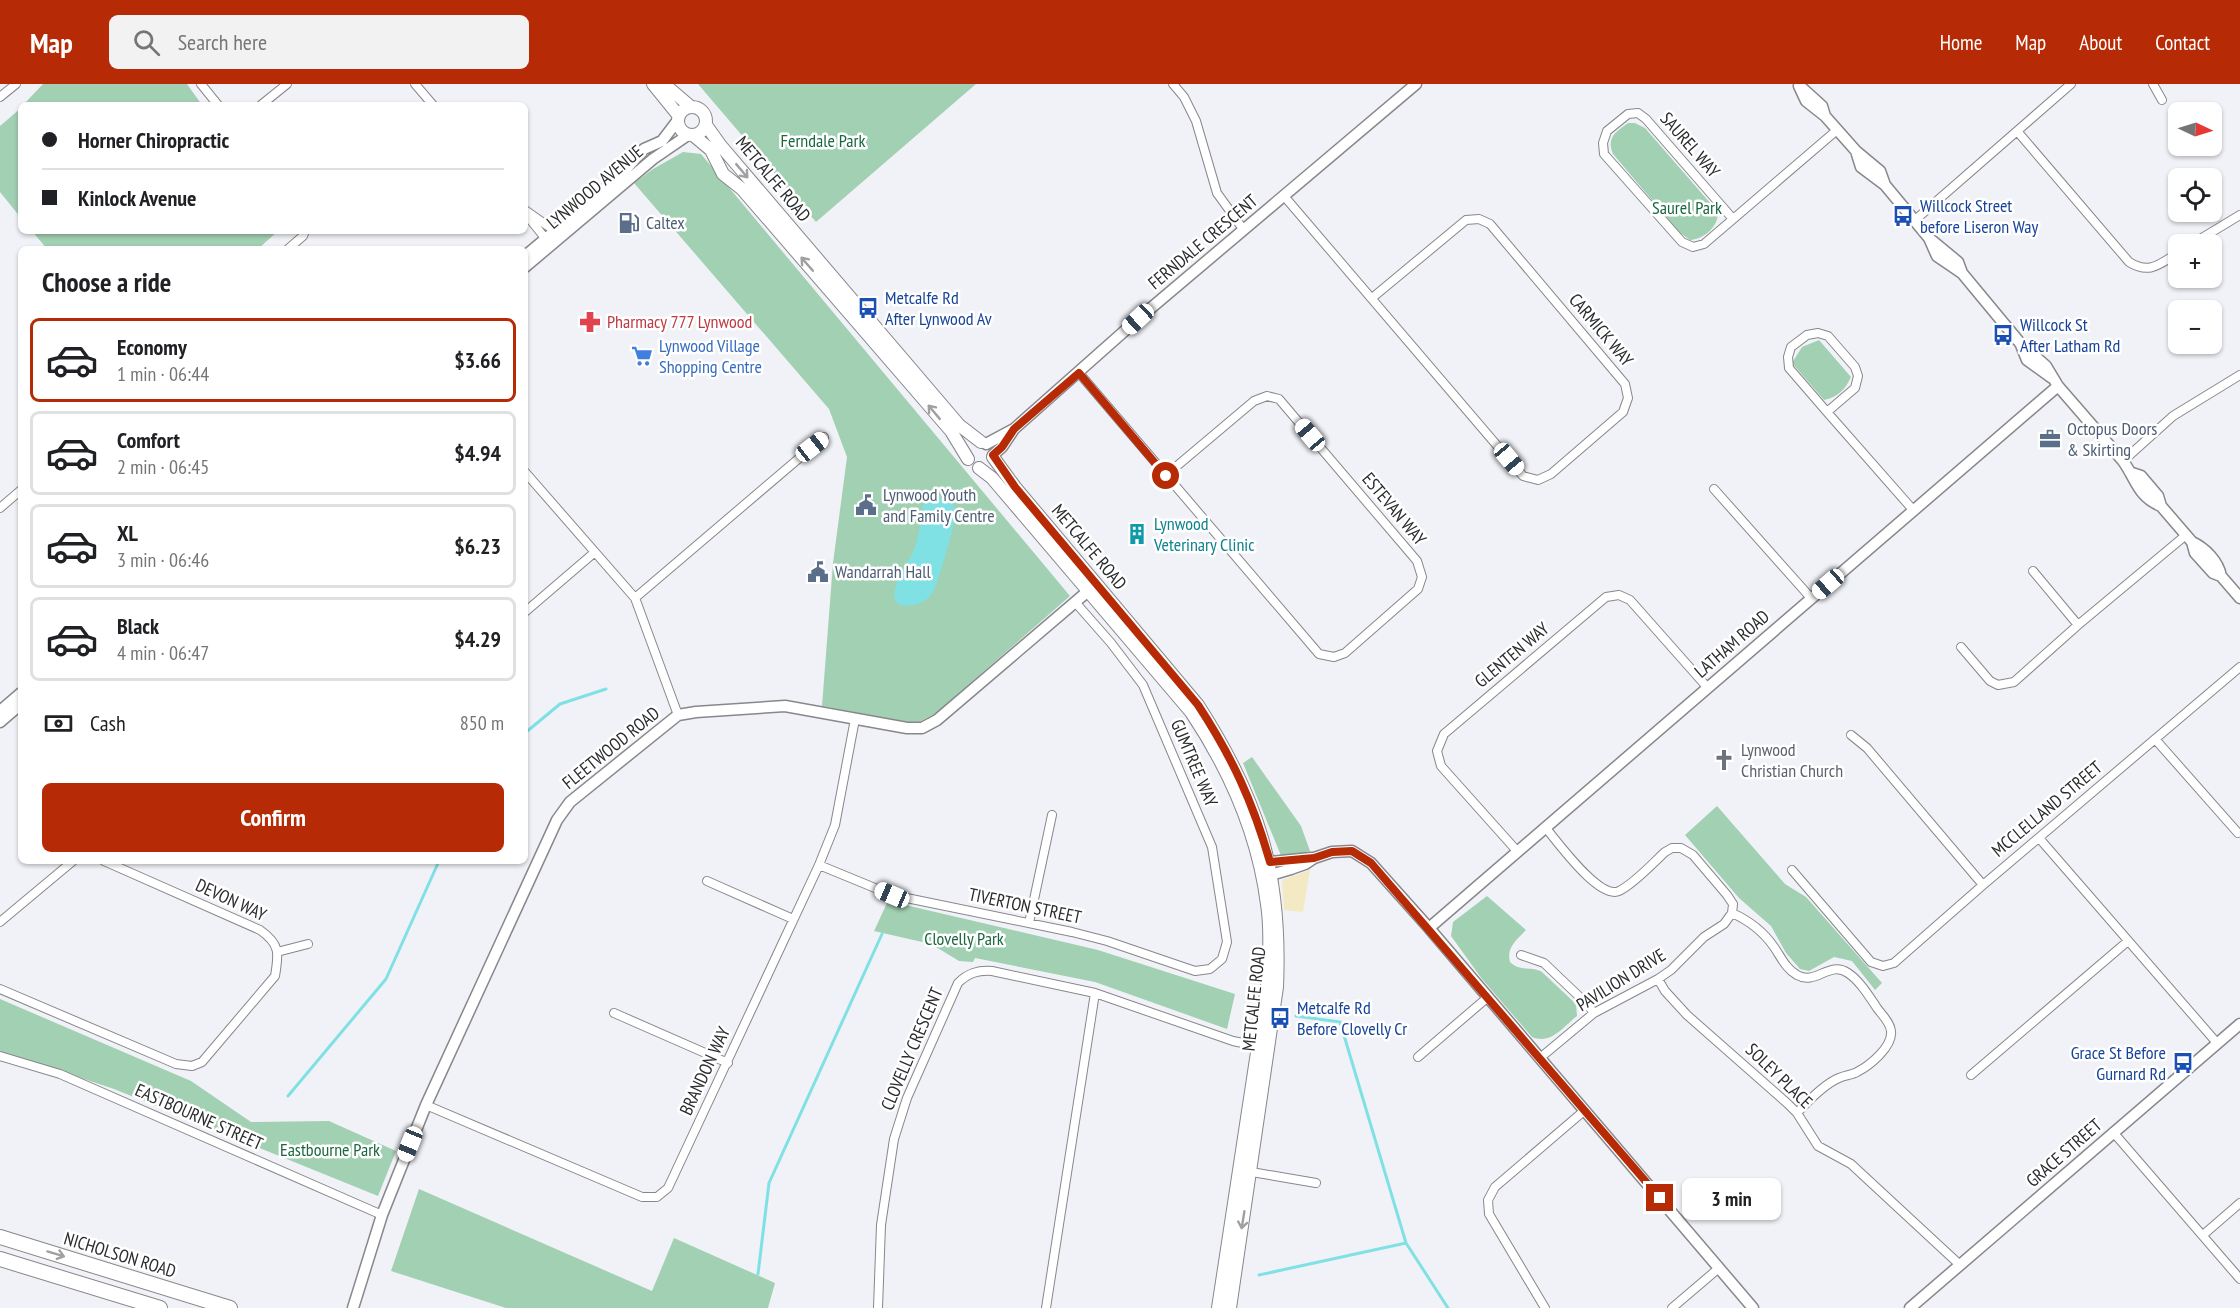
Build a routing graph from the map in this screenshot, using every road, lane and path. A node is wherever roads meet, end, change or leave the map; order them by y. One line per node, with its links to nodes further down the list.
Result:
1 (16, 84): 12 (street)
2 (201, 84): 14 (street)
3 (286, 84): 15 (street)
4 (415, 84): 16 (street)
5 (653, 84): 18 (main road, METCALFE ROAD)
6 (664, 84): 17 (main road, METCALFE ROAD)
7 (1173, 84): 29 (street)
8 (1416, 84): 23 (street, FERNDALE CRESCENT)
9 (2071, 84): 21 (street)
10 (2153, 84): 13 (street)
11 (1798, 85): 20 (street)
12 (0, 97)
13 (2162, 100)
14 (216, 102)
15 (265, 102)
16 (430, 102)
17 (691, 107): 18 (main road); 19 (main road, METCALFE ROAD)
18 (679, 118): 22 (main road, METCALFE ROAD); 30 (street, LYNWOOD AVENUE)
19 (706, 125): 22 (main road); 39 (main road, METCALFE ROAD, one-way to 39)
20 (1837, 130): 27 (street, SAUREL WAY); 28 (street)
21 (2017, 131): 28 (street); 36 (street)
22 (691, 135): 30 (street, LYNWOOD AVENUE); 39 (main road, METCALFE ROAD, one-way to 22)
23 (1284, 196): 29 (street, FERNDALE CRESCENT); 38 (street, CARMICK WAY)
24 (528, 213): 30 (street)
25 (528, 215): 33 (street)
26 (2240, 215): 32 (street)
27 (1733, 219): 27 (street, SAUREL WAY)
28 (1915, 220): 42 (street)
29 (1243, 229): 40 (street, FERNDALE CRESCENT)
30 (558, 233): 33 (street, LYNWOOD AVENUE)
31 (304, 234): 34 (street)
32 (2209, 234)
33 (548, 242): 35 (street, LYNWOOD AVENUE); 37 (street, LYNWOOD AVENUE)
34 (291, 246)
35 (528, 254)
36 (2168, 259)
37 (528, 264)
38 (1372, 298): 38 (street, CARMICK WAY)
39 (907, 372): 46 (main road, METCALFE ROAD); 48 (main road, METCALFE ROAD, one-way to 39)
40 (1079, 373): 44 (street, FERNDALE CRESCENT); 52 (street, ESTEVAN WAY)
41 (2240, 375): 49 (street)
42 (2055, 382): 49 (street); 56 (street, LATHAM ROAD)
43 (1827, 412): 43 (street); 56 (street)
44 (1014, 429): 46 (street, FERNDALE CRESCENT); 47 (street, FERNDALE CRESCENT)
45 (824, 437): 61 (street)
46 (984, 443): 47 (main road, METCALFE ROAD); 48 (main road)
47 (993, 456): 50 (main road); 60 (main road, METCALFE ROAD)
48 (968, 459): 50 (main road, METCALFE ROAD)
49 (2123, 461): 57 (street)
50 (979, 468): 60 (main road, METCALFE ROAD)
51 (528, 475): 58 (street)
52 (1166, 476): 52 (street, ESTEVAN WAY)
53 (1714, 489): 62 (street)
54 (18, 493): 55 (street)
55 (0, 508)
56 (1914, 510): 62 (street, LATHAM ROAD)
57 (2189, 539): 63 (street); 66 (street)
58 (595, 552): 61 (street); 65 (street)
59 (2033, 571): 66 (street)
60 (1092, 587): 64 (street, FLEETWOOD ROAD); 86 (main road, METCALFE ROAD)
61 (635, 598): 73 (street)
62 (1811, 598): 69 (street, LATHAM ROAD)
63 (2240, 598)
64 (1075, 602): 74 (street, FLEETWOOD ROAD); 99 (street, GUMTREE WAY)
65 (528, 609)
66 (2078, 625): 67 (street)
67 (1960, 646)
68 (2240, 667): 77 (street, MCCLELLAND STREET)
69 (1707, 687): 79 (street, LATHAM ROAD); 82 (street, GLENTEN WAY)
70 (18, 696): 72 (street)
71 (18, 707): 75 (street)
72 (0, 711)
73 (678, 715): 74 (street, FLEETWOOD ROAD); 114 (street, FLEETWOOD ROAD)
74 (855, 719): 85 (street, BRANDON WAY)
75 (0, 722)
76 (1851, 735): 89 (street)
77 (2155, 739): 80 (street); 81 (street, MCCLELLAND STREET)
78 (1052, 815): 93 (street)
79 (1545, 826): 82 (street, LATHAM ROAD); 90 (street)
80 (2238, 833)
81 (2039, 838): 89 (street, MCCLELLAND STREET); 95 (street)
82 (1517, 851): 94 (street, LATHAM ROAD)
83 (70, 864): 92 (street)
84 (111, 864): 97 (street, DEVON WAY)
85 (819, 864): 91 (street, BRANDON WAY); 93 (street, TIVERTON STREET)
86 (1265, 870): 94 (street); 108 (main road, METCALFE ROAD)
87 (1792, 870): 89 (street, MCCLELLAND STREET)
88 (707, 881): 91 (street)
89 (1983, 885)
90 (1732, 913): 100 (street, PAVILION DRIVE); 116 (street)
91 (793, 919): 112 (street, BRANDON WAY)
92 (0, 921)
93 (1029, 923): 99 (street, TIVERTON STREET)
94 (1429, 928): 103 (street)
95 (2128, 941): 107 (street); 113 (street)
96 (308, 944): 97 (street)
97 (277, 952): 101 (street)
98 (1521, 955): 105 (street)
99 (1222, 959)
100 (1658, 979): 105 (street, PAVILION DRIVE); 116 (street, SOLEY PLACE)
101 (0, 989)
102 (1095, 993): 108 (street, CLOVELLY CRESCENT); 131 (street, CLOVELLY CRESCENT); 132 (street)
103 (1488, 997): 110 (street); 111 (street)
104 (614, 1013): 112 (street)
105 (1594, 1013): 111 (street, PAVILION DRIVE)
106 (2240, 1024): 107 (street, GRACE STREET)
107 (2217, 1043): 117 (street, GRACE STREET)
108 (1264, 1047): 118 (main road, METCALFE ROAD)
109 (0, 1056): 121 (street, EASTBOURNE STREET)
110 (1418, 1057)
111 (1540, 1058): 115 (street)
112 (728, 1063): 114 (street, BRANDON WAY)
113 (1971, 1075)
114 (426, 1105): 121 (street, FLEETWOOD ROAD)
115 (1585, 1110): 126 (street); 135 (street)
116 (1797, 1113): 125 (street, SOLEY PLACE)
117 (2113, 1132): 122 (street); 125 (street, GRACE STREET)
118 (1245, 1171): 119 (street); 133 (main road, METCALFE ROAD); 134 (main road, METCALFE ROAD, one-way to 134)
119 (1316, 1184)
120 (2240, 1203): 122 (street)
121 (382, 1215): 130 (street, FLEETWOOD ROAD)
122 (2203, 1235): 127 (street)
123 (0, 1237): 129 (main road, NICHOLSON ROAD, one-way to 129)
124 (0, 1259): 128 (main road)
125 (1960, 1265): 138 (street, GRACE STREET)
126 (1719, 1268): 136 (street); 137 (street)
127 (2240, 1278)
128 (160, 1308)
129 (230, 1308)
130 (353, 1308)
131 (878, 1308)
132 (1046, 1308)
133 (1218, 1308)
134 (1230, 1308)
135 (1545, 1308)
136 (1672, 1308)
137 (1754, 1308)
138 (1910, 1308)

